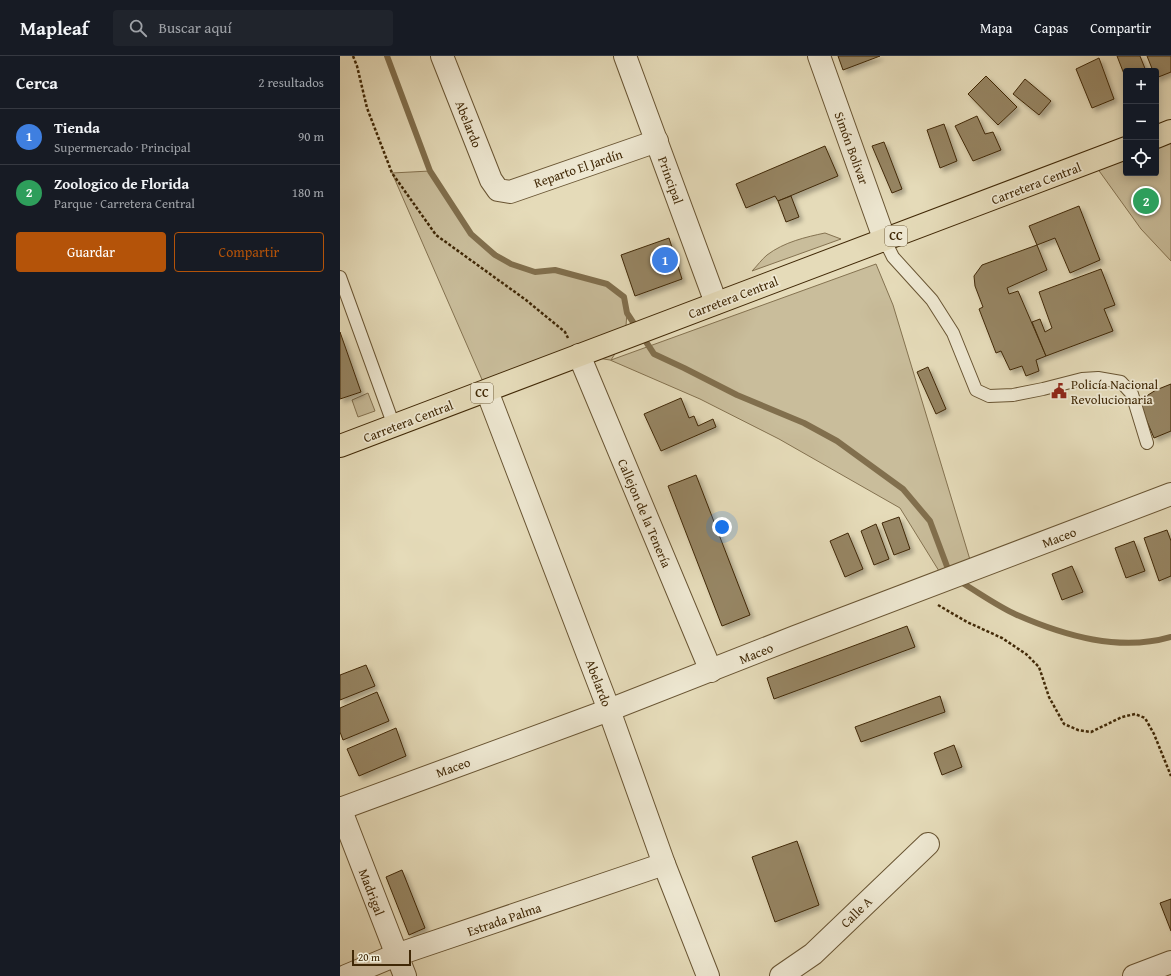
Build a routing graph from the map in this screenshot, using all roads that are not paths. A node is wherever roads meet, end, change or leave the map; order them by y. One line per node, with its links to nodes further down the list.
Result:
1 (442, 56): 8 (street, Abelardo)
2 (625, 56): 6 (street, Principal)
3 (819, 56): 9 (street, Simón Bolivar)
4 (1171, 131): 5 (highway)
5 (1159, 136)
6 (657, 141): 8 (street, Reparto El Jardín); 11 (street, Principal)
7 (1123, 149): 9 (highway, Carretera Central / CC)
8 (498, 190)
9 (885, 241): 11 (highway, Carretera Central / CC); 15 (lane)
10 (340, 277): 14 (lane)
11 (716, 303): 12 (highway, Carretera Central / CC)
12 (579, 355): 13 (highway, Carretera Central / CC); 18 (street, Callejon de la Tenería)
13 (487, 391): 14 (highway, Carretera Central / CC); 19 (street, Abelardo)
14 (394, 426): 16 (highway, Carretera Central / CC)
15 (1147, 443)
16 (340, 446)
17 (1171, 494): 18 (street, Maceo)
18 (711, 671): 19 (street, Maceo)
19 (609, 710): 20 (street, Maceo); 22 (street, Abelardo)
20 (340, 808): 23 (street, Madrigal)
21 (928, 844): 28 (street, Calle A)
22 (664, 864): 23 (street, Estrada Palma); 27 (street, Abelardo)
23 (396, 956): 25 (street, Estrada Palma); 26 (street, Madrigal)
24 (1171, 962): 29 (street)
25 (346, 976)
26 (404, 976)
27 (708, 976)
28 (781, 976)
29 (1134, 976)

